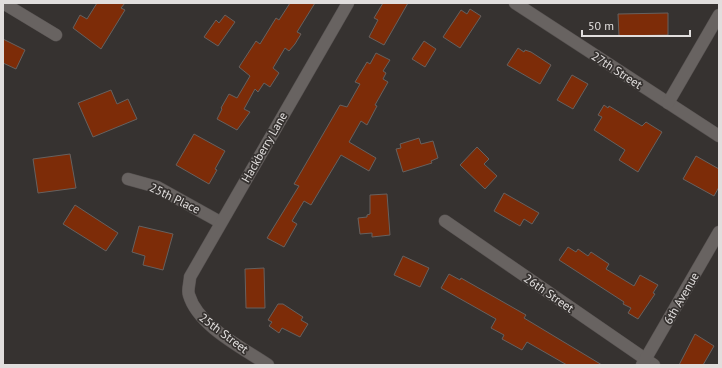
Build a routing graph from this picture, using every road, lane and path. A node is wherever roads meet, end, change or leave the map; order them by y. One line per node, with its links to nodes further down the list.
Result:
1 (3, 3): 5 (street)
2 (348, 3): 10 (street, Hackberry Lane)
3 (515, 3): 6 (street, 27th Street)
4 (719, 15): 6 (street)
5 (56, 36)
6 (668, 103): 7 (street, 27th Street)
7 (719, 136)
8 (128, 179): 10 (street, 25th Place)
9 (445, 221): 13 (street, 26th Street)
10 (220, 222): 12 (street, Hackberry Lane)
11 (719, 232): 13 (street, 6th Avenue)
12 (188, 294): 14 (street, 25th Street)
13 (647, 363)
14 (268, 365)

